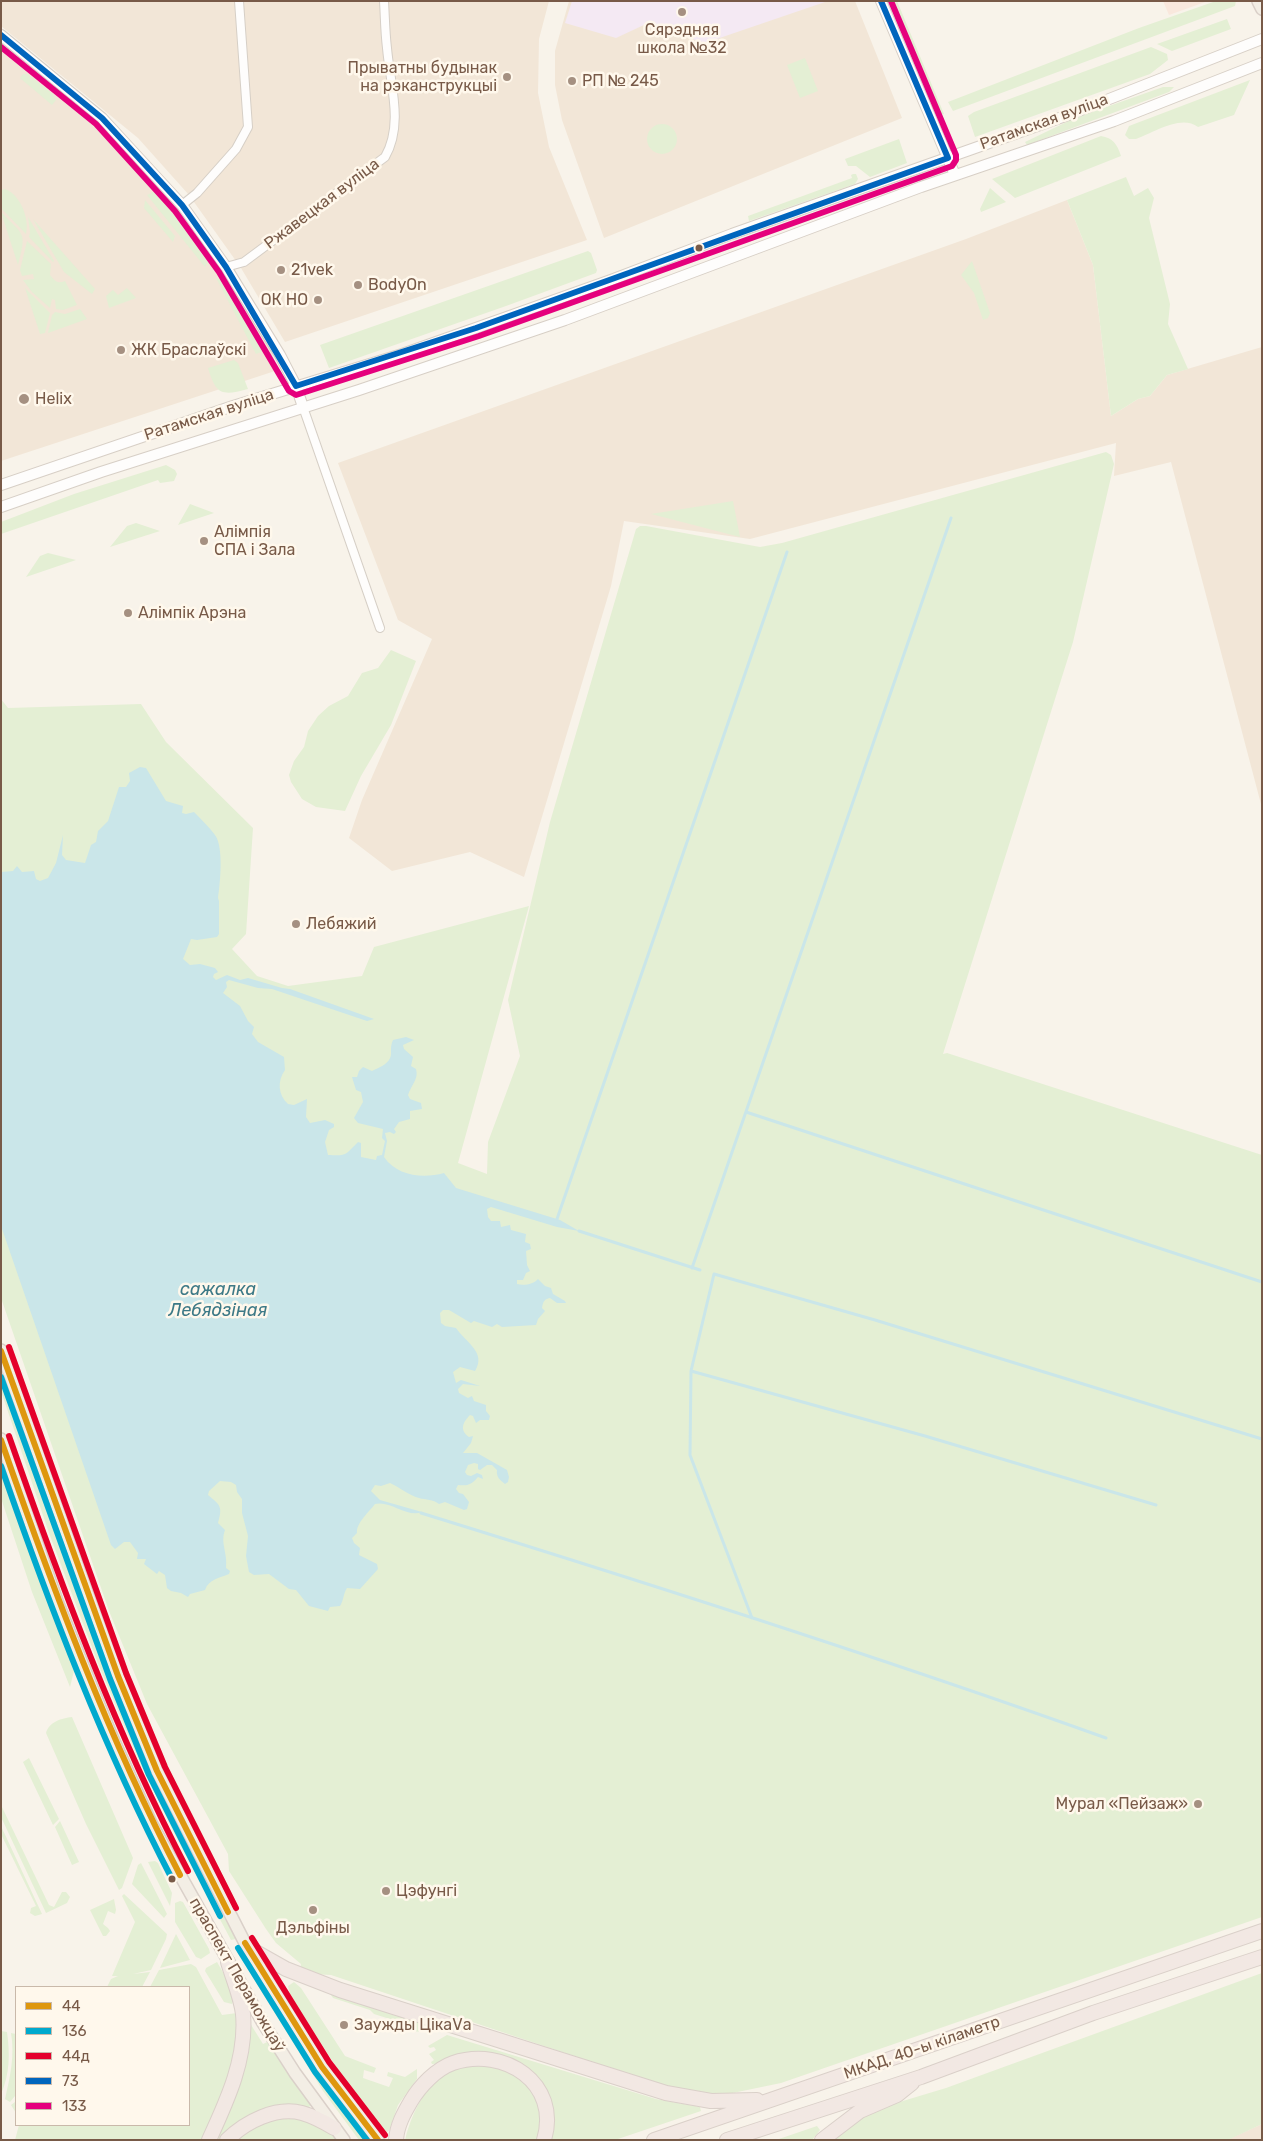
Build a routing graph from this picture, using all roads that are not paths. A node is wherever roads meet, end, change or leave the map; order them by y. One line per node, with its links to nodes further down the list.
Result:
1 (239, 1): 11 (street)
2 (384, 1): 12 (street, Ржавецкая вуліца)
3 (881, 1): 9 (main road)
4 (1258, 1): 5 (main road)
5 (1262, 9)
6 (1, 35): 11 (main road)
7 (1262, 39): 9 (main road, Ратамская вуліца)
8 (1262, 63): 10 (main road, Ратамская вуліца)
9 (948, 158): 10 (main road); 13 (main road, Ратамская вуліца)
10 (955, 175): 14 (main road, Ратамская вуліца)
11 (182, 205): 12 (main road)
12 (226, 267): 13 (main road)
13 (296, 386): 14 (main road); 15 (main road, Ратамская вуліца)
14 (304, 408): 16 (main road, Ратамская вуліца); 17 (street)
15 (1, 484)
16 (1, 507)
17 (380, 628)
18 (1, 1350): 21 (main road, праспект Пераможцаў)
19 (1, 1439): 23 (main road, праспект Пераможцаў)
20 (1262, 1931): 25 (highway, МКАД, 40-ы кіламетр)
21 (247, 1947): 25 (highway); 30 (main road, праспект Пераможцаў)
22 (1259, 1959): 24 (highway, МКАД, 40-ы кіламетр)
23 (228, 1962): 26 (main road, праспект Пераможцаў); 27 (highway)
24 (921, 2077): 34 (highway, МКАД, 40-ы кіламетр); 35 (highway)
25 (769, 2100): 33 (highway, МКАД, 40-ы кіламетр)
26 (334, 2128): 28 (highway); 29 (main road, праспект Пераможцаў)
27 (209, 2140)
28 (227, 2140)
29 (344, 2140)
30 (378, 2140)
31 (396, 2140): 32 (highway)
32 (544, 2140)
33 (654, 2140)
34 (727, 2140)
35 (822, 2140)

